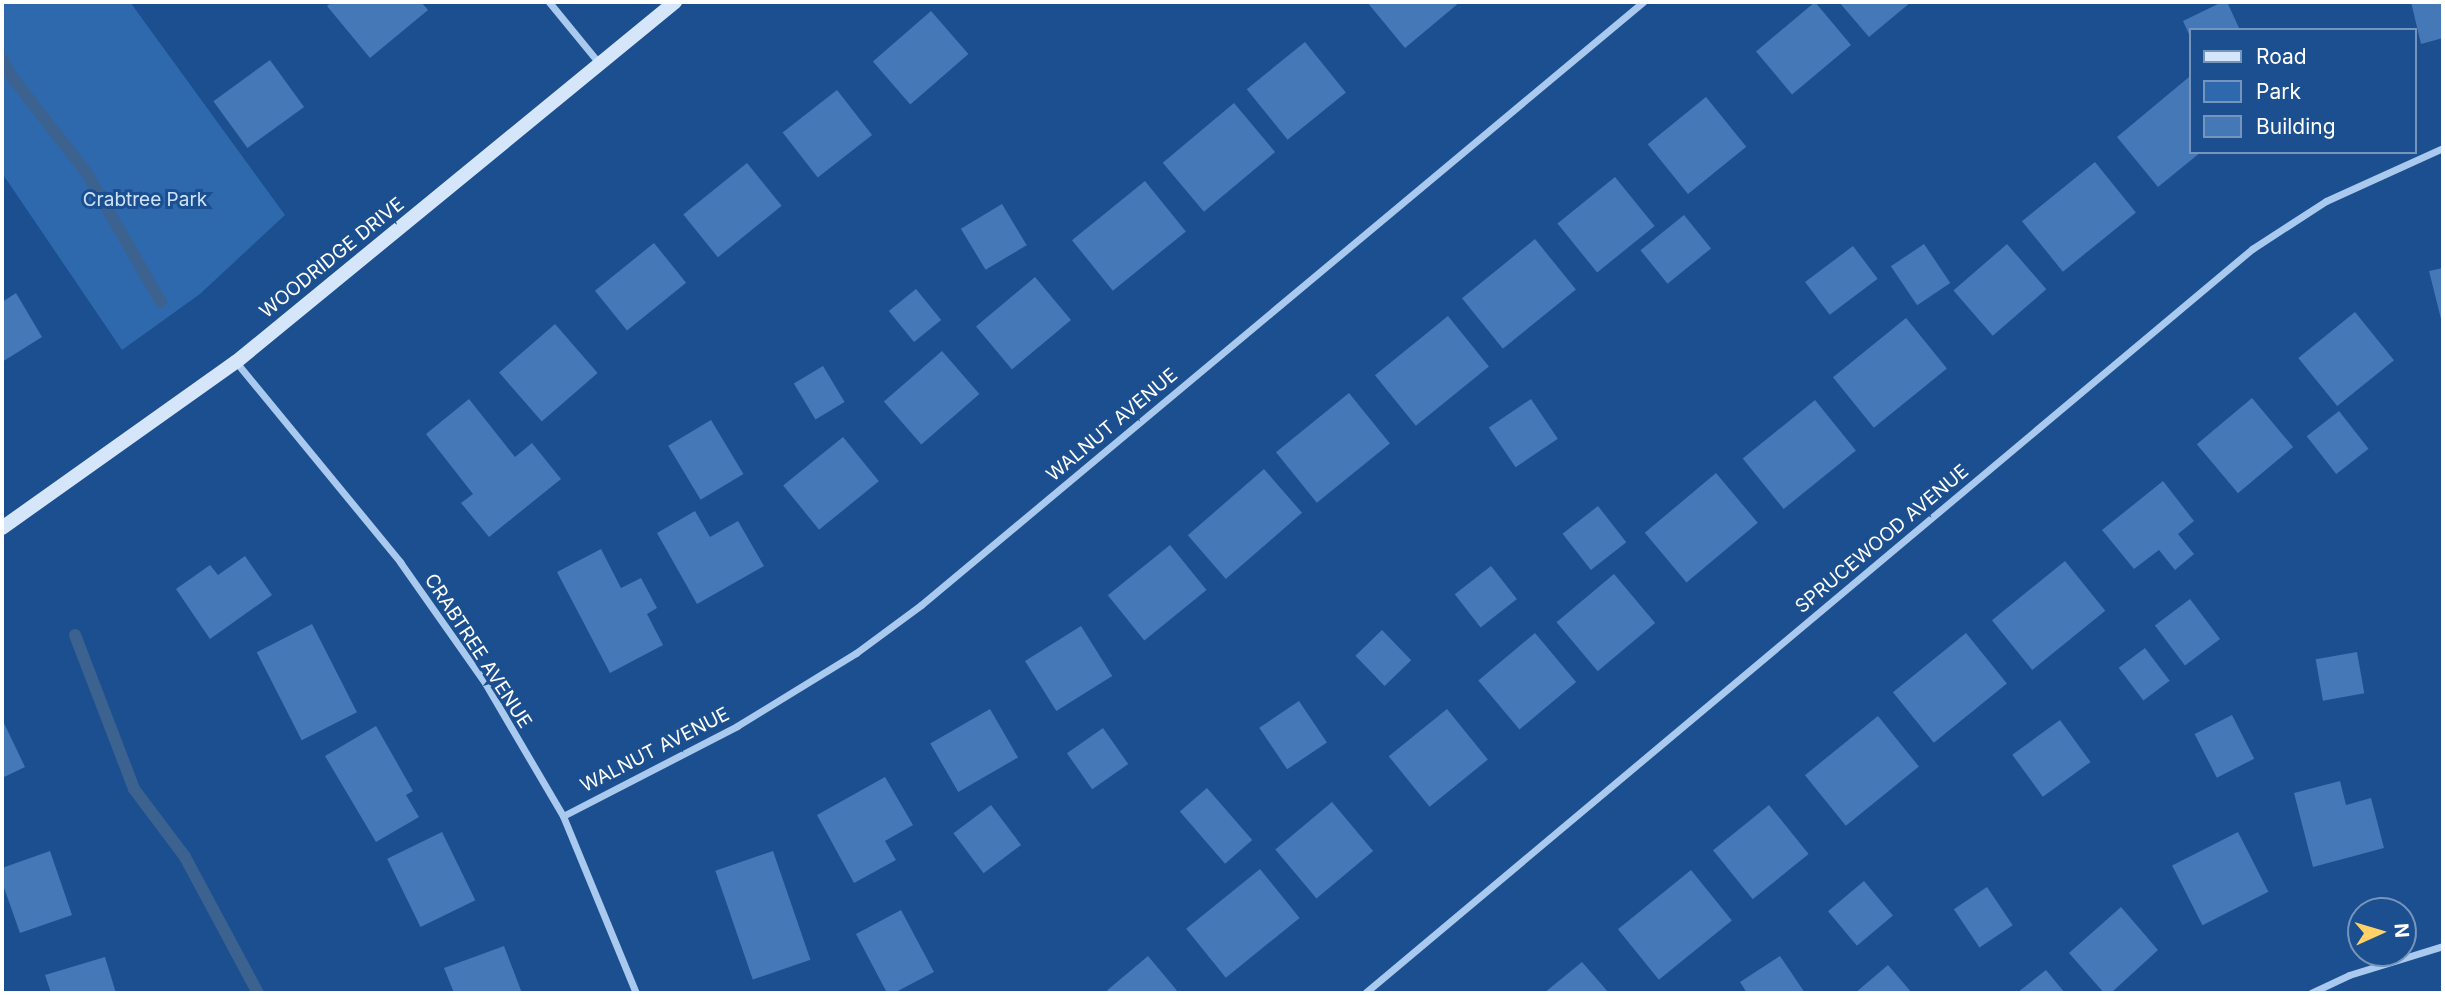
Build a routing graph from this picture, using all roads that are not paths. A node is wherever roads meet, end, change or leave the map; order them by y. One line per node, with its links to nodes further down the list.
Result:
1 (549, 2): 4 (street)
2 (675, 2): 4 (street, WOODRIDGE DRIVE)
3 (1643, 2): 8 (street, WALNUT AVENUE)
4 (599, 63): 6 (street, WOODRIDGE DRIVE)
5 (2443, 148): 11 (street, SPRUCEWOOD AVENUE)
6 (236, 362): 7 (street, WOODRIDGE DRIVE); 8 (street, CRABTREE AVENUE)
7 (2, 528)
8 (563, 816): 10 (street, CRABTREE AVENUE)
9 (2443, 946): 12 (street)
10 (636, 993)
11 (1365, 993)
12 (2311, 993)

